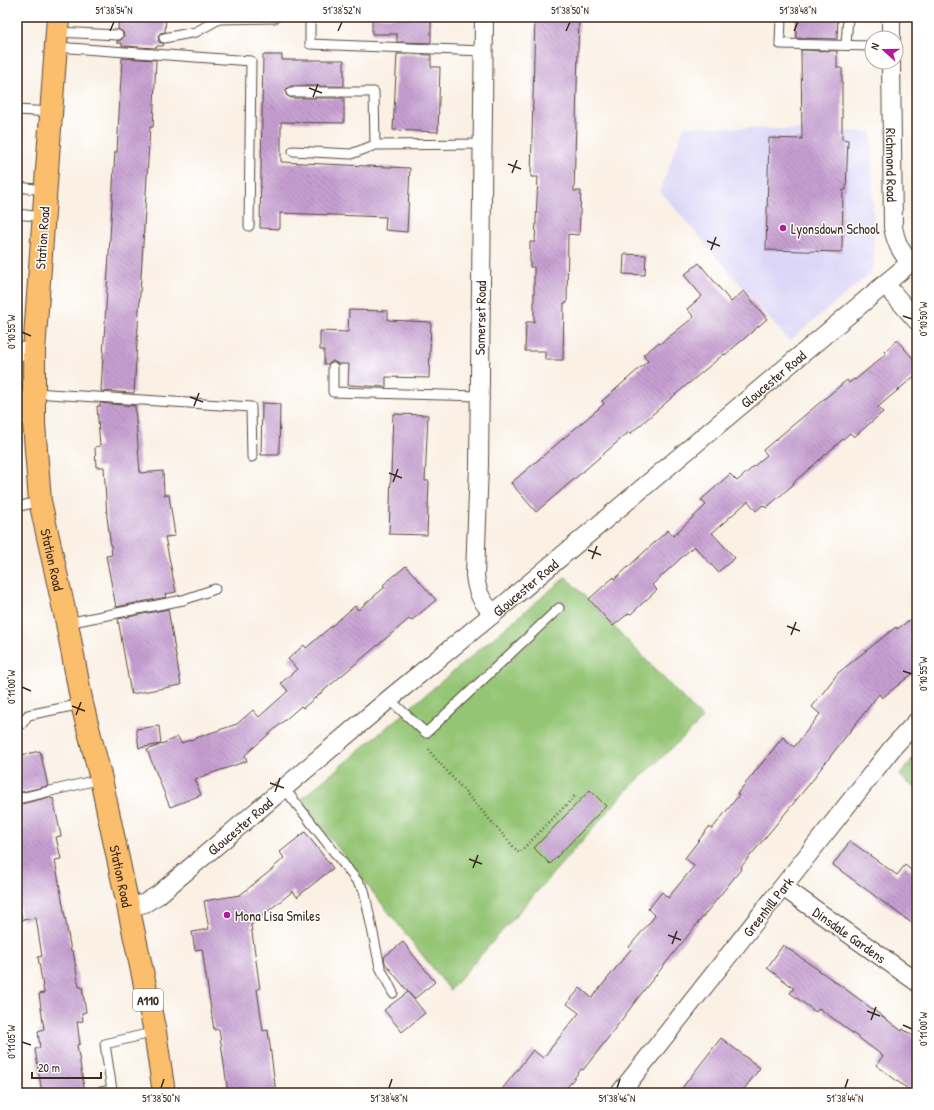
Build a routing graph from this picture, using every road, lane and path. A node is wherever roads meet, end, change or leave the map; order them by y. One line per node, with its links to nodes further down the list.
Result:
1 (310, 17): 13 (lane)
2 (484, 17): 13 (street, Somerset Road)
3 (781, 17): 11 (lane)
4 (848, 17): 11 (lane)
5 (891, 17): 7 (street)
6 (275, 18): 10 (lane)
7 (891, 30)
8 (57, 32): 9 (lane); 17 (main road, Station Road / A110); 25 (lane)
9 (118, 35)
10 (164, 38)
11 (846, 45): 12 (lane)
12 (864, 46)
13 (483, 51): 18 (street, Somerset Road)
14 (891, 70): 26 (street, Richmond Road)
15 (291, 92): 19 (lane)
16 (17, 110): 17 (lane)
17 (51, 112): 22 (main road, Station Road / A110)
18 (483, 144): 19 (lane); 32 (street, Somerset Road)
19 (375, 145): 20 (lane)
20 (293, 151)
21 (17, 187): 22 (lane)
22 (46, 190): 24 (main road, Station Road / A110)
23 (17, 214): 24 (lane)
24 (44, 217): 29 (main road, Station Road / A110)
25 (249, 226)
26 (914, 260): 27 (street, Gloucester Road)
27 (885, 284): 28 (street); 38 (street, Gloucester Road)
28 (917, 321)
29 (26, 351): 31 (main road, Station Road / A110)
30 (333, 367): 32 (lane)
31 (34, 393): 33 (lane); 34 (main road, Station Road / A110)
32 (479, 396): 38 (street, Somerset Road)
33 (252, 457)
34 (40, 501): 35 (lane); 39 (main road, Station Road / A110)
35 (17, 507)
36 (215, 589): 39 (lane)
37 (559, 608): 44 (lane)
38 (493, 614): 40 (street, Gloucester Road)
39 (67, 624): 41 (main road, Station Road / A110)
40 (390, 699): 44 (lane); 46 (street, Gloucester Road)
41 (82, 704): 43 (lane); 45 (main road, Station Road / A110)
42 (917, 720): 49 (street, Greenhill Park)
43 (17, 724)
44 (426, 733): 47 (path)
45 (101, 779): 48 (lane); 50 (main road, Station Road / A110)
46 (284, 788): 50 (street, Gloucester Road); 52 (lane)
47 (576, 795)
48 (17, 799)
49 (783, 887): 51 (street, Dinsdale Gardens); 56 (street, Greenhill Park)
50 (128, 908): 53 (main road, Station Road / A110)
51 (917, 982)
52 (393, 993)
53 (155, 1032): 54 (lane); 55 (main road, Station Road / A110)
54 (96, 1093)
55 (164, 1093)
56 (620, 1093)

